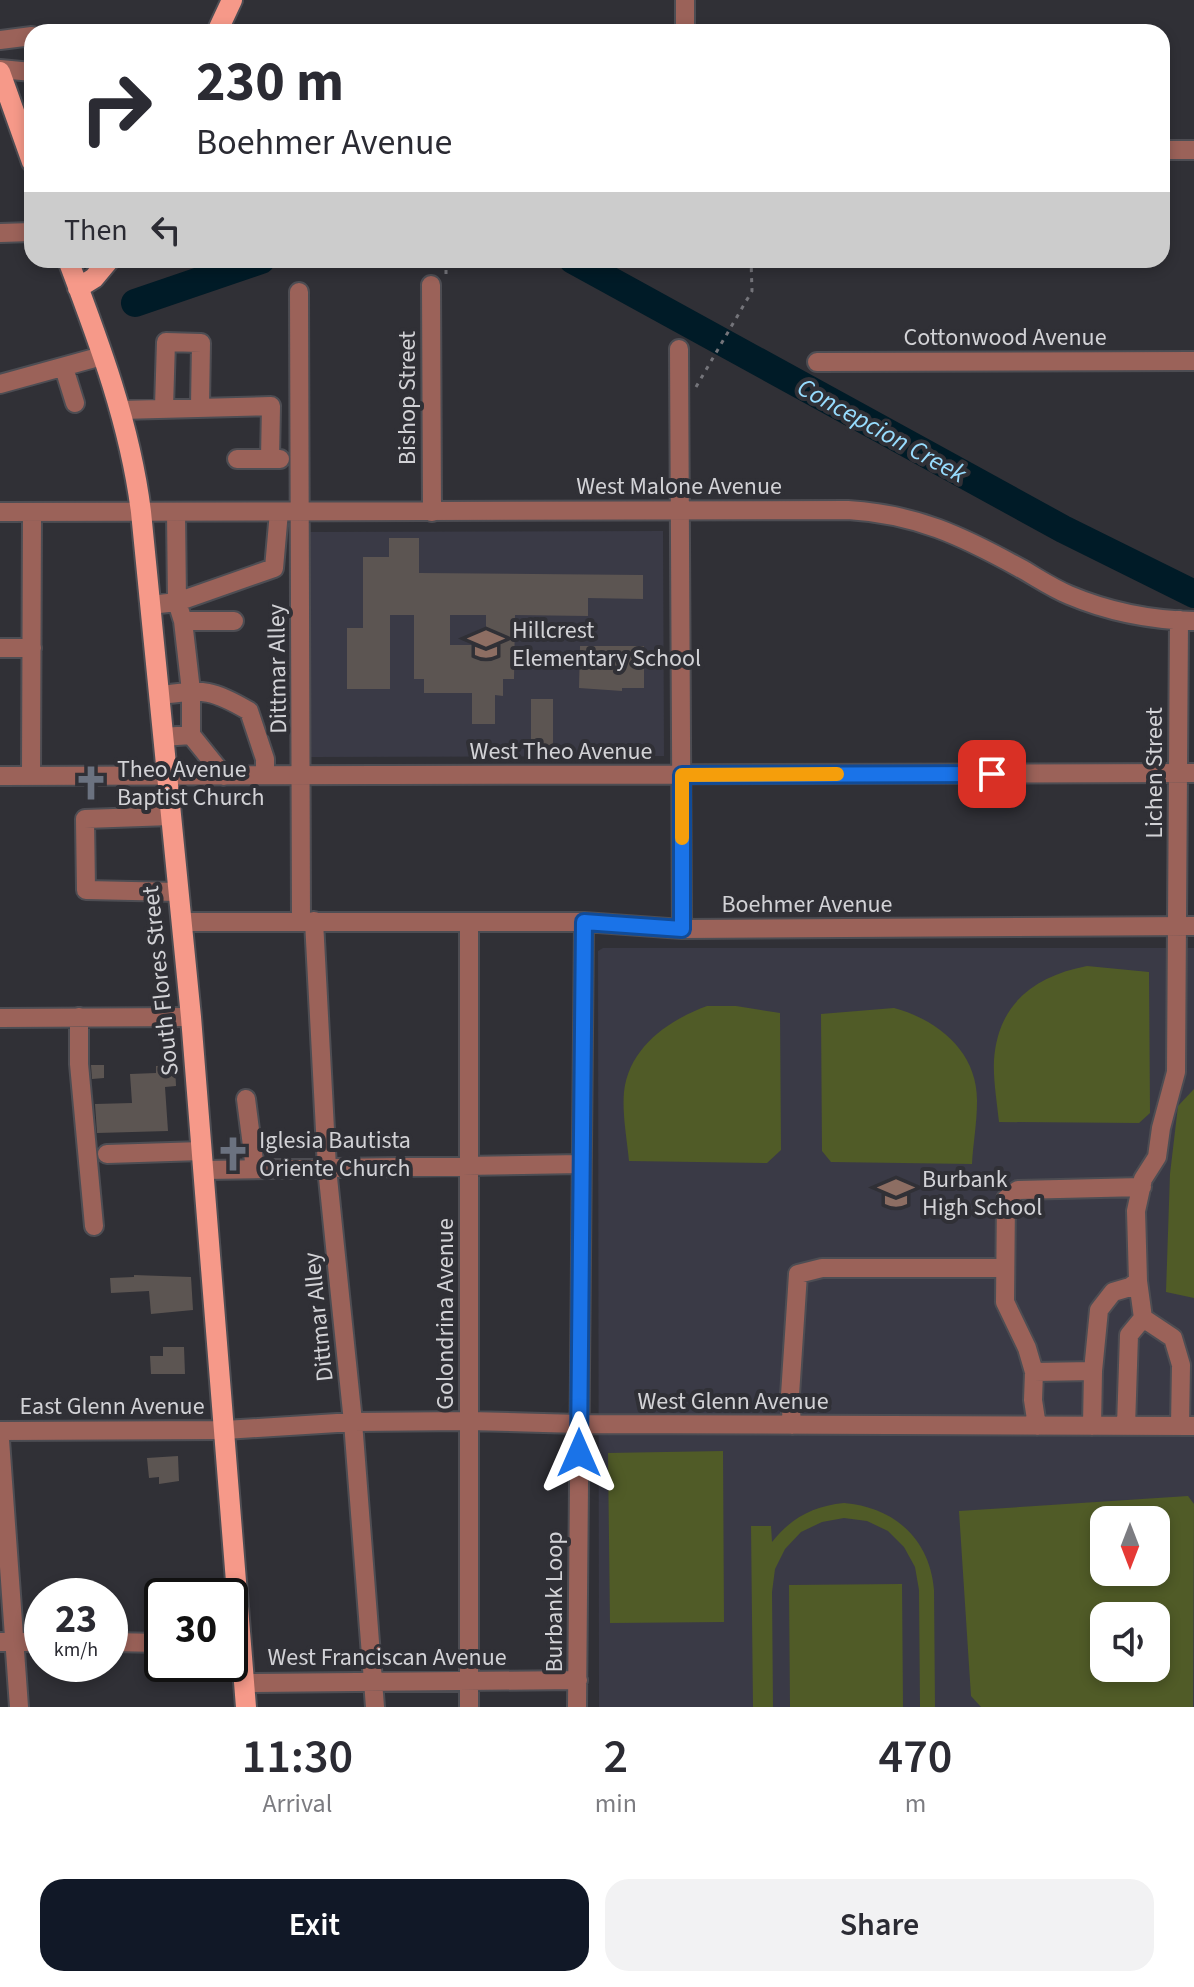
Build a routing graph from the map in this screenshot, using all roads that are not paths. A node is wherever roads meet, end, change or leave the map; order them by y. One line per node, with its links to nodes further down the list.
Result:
1 (232, 0): 3 (main road)
2 (685, 0): 4 (street)
3 (221, 24)
4 (685, 24)
5 (24, 37): 6 (street)
6 (0, 40)
7 (0, 70): 8 (street); 9 (main road)
8 (24, 72)
9 (24, 139)
10 (1170, 150): 11 (street)
11 (1194, 150)
12 (24, 232): 13 (street)
13 (0, 233)
14 (71, 268): 17 (main road, South Flores Street)
15 (102, 268): 17 (main road)
16 (439, 283): 39 (street, Bishop Street)
17 (78, 288): 20 (main road, South Flores Street)
18 (299, 292): 31 (street, Dittmar Alley)
19 (679, 349): 32 (street)
20 (102, 356): 23 (street); 28 (main road, South Flores Street)
21 (1194, 361): 22 (street, Cottonwood Avenue)
22 (817, 362)
23 (64, 368): 24 (street); 25 (street)
24 (0, 384)
25 (75, 403)
26 (200, 406): 27 (street); 27 (street); 30 (street)
27 (164, 407): 28 (street)
28 (120, 410): 35 (main road, South Flores Street)
29 (237, 459): 30 (street)
30 (270, 459): 31 (street)
31 (299, 460): 38 (street, Dittmar Alley)
32 (680, 510): 39 (street, West Malone Avenue); 42 (street, West Malone Avenue); 57 (street)
33 (0, 512): 34 (street, West Malone Avenue)
34 (32, 512): 35 (street, West Malone Avenue); 46 (street)
35 (141, 512): 36 (street, West Malone Avenue); 41 (main road, South Flores Street)
36 (176, 512): 37 (street, West Malone Avenue); 40 (street)
37 (279, 512): 38 (street, West Malone Avenue); 40 (street)
38 (298, 512): 39 (street, West Malone Avenue); 56 (street, Dittmar Alley)
39 (432, 512)
40 (177, 602): 41 (street); 43 (street)
41 (150, 605): 48 (main road, South Flores Street)
42 (1186, 620): 54 (street, Lichen Street)
43 (183, 621): 44 (street); 47 (street)
44 (234, 621)
45 (0, 648): 46 (street)
46 (32, 648): 59 (street)
47 (188, 659): 48 (street); 49 (street)
48 (157, 663): 50 (main road, South Flores Street)
49 (191, 691): 50 (street); 51 (street); 55 (street)
50 (160, 695): 52 (main road, South Flores Street)
51 (191, 732): 52 (street); 53 (street)
52 (163, 737): 60 (main road, South Flores Street)
53 (219, 770): 55 (street, West Theo Avenue); 60 (street, West Theo Avenue)
54 (1186, 773): 57 (street, West Theo Avenue); 67 (street, Lichen Street)
55 (265, 775): 56 (street, West Theo Avenue)
56 (302, 775): 57 (street, West Theo Avenue); 63 (street, Dittmar Alley)
57 (682, 775): 68 (street)
58 (0, 776): 59 (street, West Theo Avenue)
59 (31, 776): 60 (street, West Theo Avenue)
60 (167, 776): 61 (main road, South Flores Street)
61 (171, 816): 62 (main road, South Flores Street); 62 (street)
62 (178, 892): 64 (main road, South Flores Street)
63 (307, 921): 64 (street, Boehmer Avenue); 65 (street, Boehmer Avenue); 78 (street, Dittmar Alley)
64 (181, 922): 71 (main road, South Flores Street)
65 (469, 922): 66 (street, Boehmer Avenue); 77 (street, Golondrina Avenue)
66 (584, 922): 68 (street, Boehmer Avenue); 76 (street, Burbank Loop)
67 (1186, 926): 68 (street, Boehmer Avenue); 69 (street, Lichen Street)
68 (682, 929)
69 (1185, 1014): 80 (street, Lichen Street)
70 (79, 1017): 71 (street); 72 (street); 81 (street)
71 (191, 1017): 75 (main road, South Flores Street)
72 (0, 1018)
73 (246, 1099): 79 (street)
74 (107, 1154): 75 (street)
75 (203, 1160): 79 (street); 95 (main road, South Flores Street)
76 (581, 1164): 77 (street); 89 (street, Burbank Loop)
77 (468, 1166): 78 (street); 87 (street, Golondrina Avenue)
78 (327, 1168): 79 (street); 88 (street, Dittmar Alley)
79 (255, 1169)
80 (1142, 1187): 82 (street); 83 (street, Lichen Street)
81 (94, 1226)
82 (1005, 1268): 86 (street); 90 (street)
83 (1138, 1281): 84 (street, Lichen Street); 85 (street)
84 (1143, 1318): 93 (street); 94 (street)
85 (1093, 1371): 86 (street); 92 (street)
86 (1034, 1372): 91 (street)
87 (469, 1421): 88 (street, West Glenn Avenue); 89 (street, West Glenn Avenue); 102 (street, Golondrina Avenue)
88 (353, 1422): 95 (street, West Glenn Avenue); 100 (street, Dittmar Alley)
89 (579, 1424): 90 (street, West Glenn Avenue); 101 (street, Burbank Loop)
90 (792, 1425): 91 (street, West Glenn Avenue)
91 (1037, 1426): 92 (street, West Glenn Avenue)
92 (1092, 1426): 93 (street, West Glenn Avenue)
93 (1126, 1426): 94 (street, West Glenn Avenue)
94 (1187, 1426)
95 (225, 1430): 96 (street, East Glenn Avenue); 98 (main road, South Flores Street)
96 (0, 1431)
97 (0, 1440): 99 (street)
98 (232, 1578)
99 (7, 1642): 104 (street)
100 (373, 1680): 102 (street, West Franciscan Avenue); 103 (street, West Franciscan Avenue); 106 (street, Dittmar Alley)
101 (578, 1680): 102 (street, West Franciscan Avenue); 108 (street, Burbank Loop)
102 (469, 1681): 107 (street, Golondrina Avenue)
103 (245, 1683): 105 (main road, South Flores Street)
104 (19, 1707)
105 (246, 1707)
106 (375, 1707)
107 (469, 1707)
108 (577, 1707)

